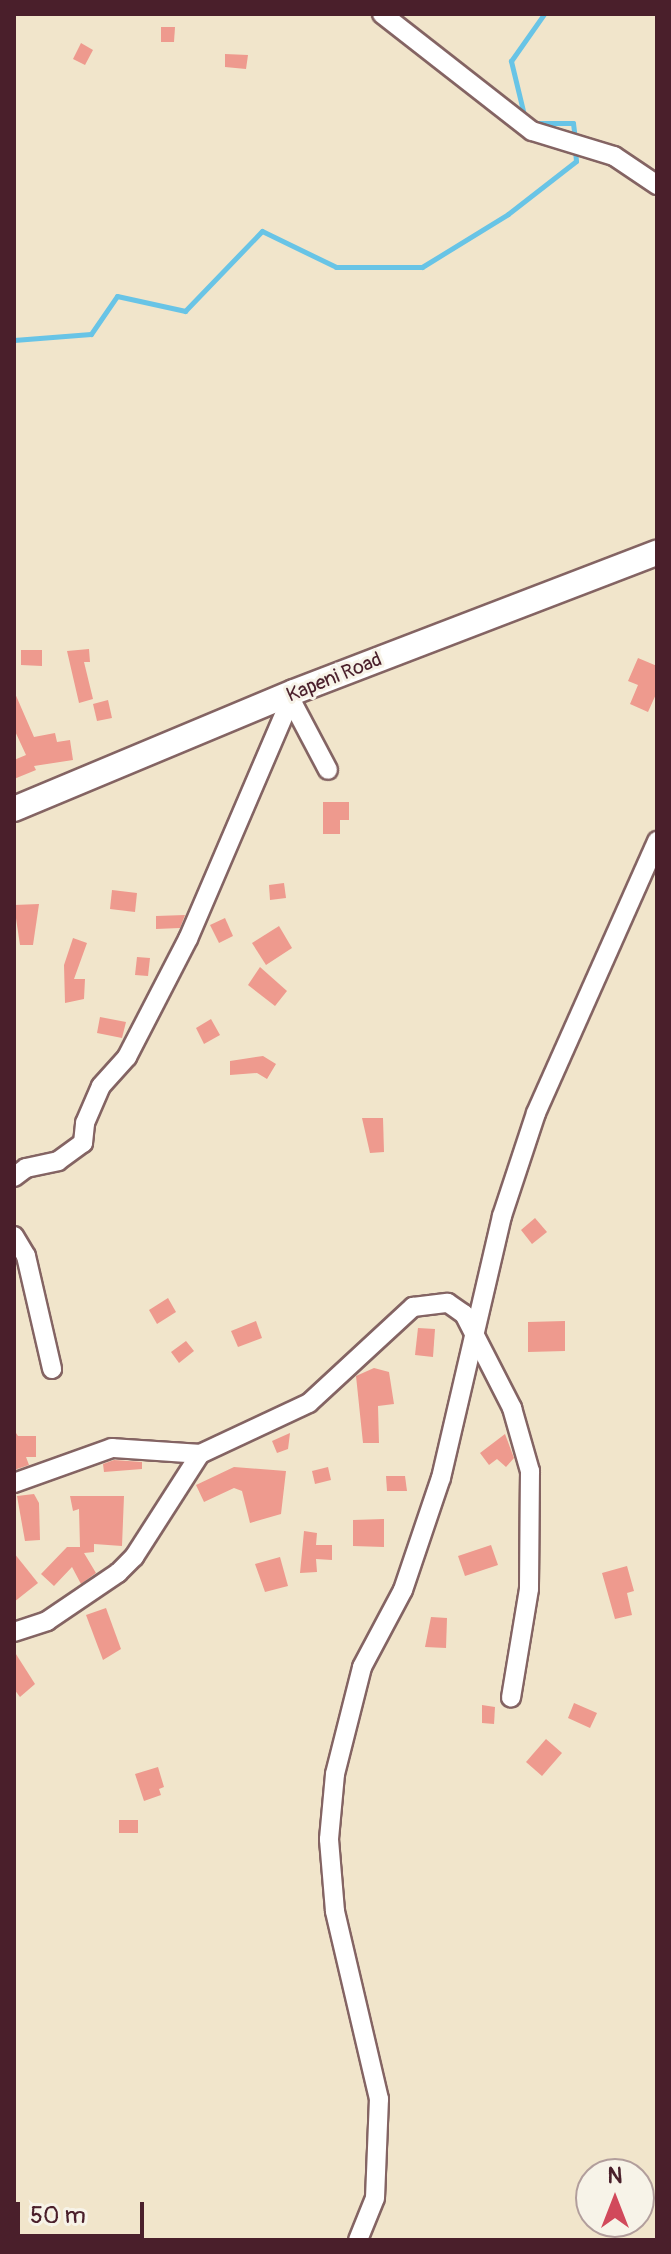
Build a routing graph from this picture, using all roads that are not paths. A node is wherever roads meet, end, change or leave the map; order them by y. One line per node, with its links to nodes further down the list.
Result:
1 (382, 14): 2 (street)
2 (657, 185)
3 (657, 553): 4 (main road, Kapeni Road)
4 (292, 696): 5 (street); 6 (main road, Kapeni Road); 8 (street)
5 (328, 770)
6 (14, 809)
7 (657, 841): 10 (street)
8 (14, 1177)
9 (14, 1236): 11 (street)
10 (477, 1340): 12 (street); 15 (street); 16 (street)
11 (52, 1369)
12 (200, 1454): 13 (street); 14 (street)
13 (14, 1483)
14 (14, 1632)
15 (511, 1698)
16 (358, 2240)

